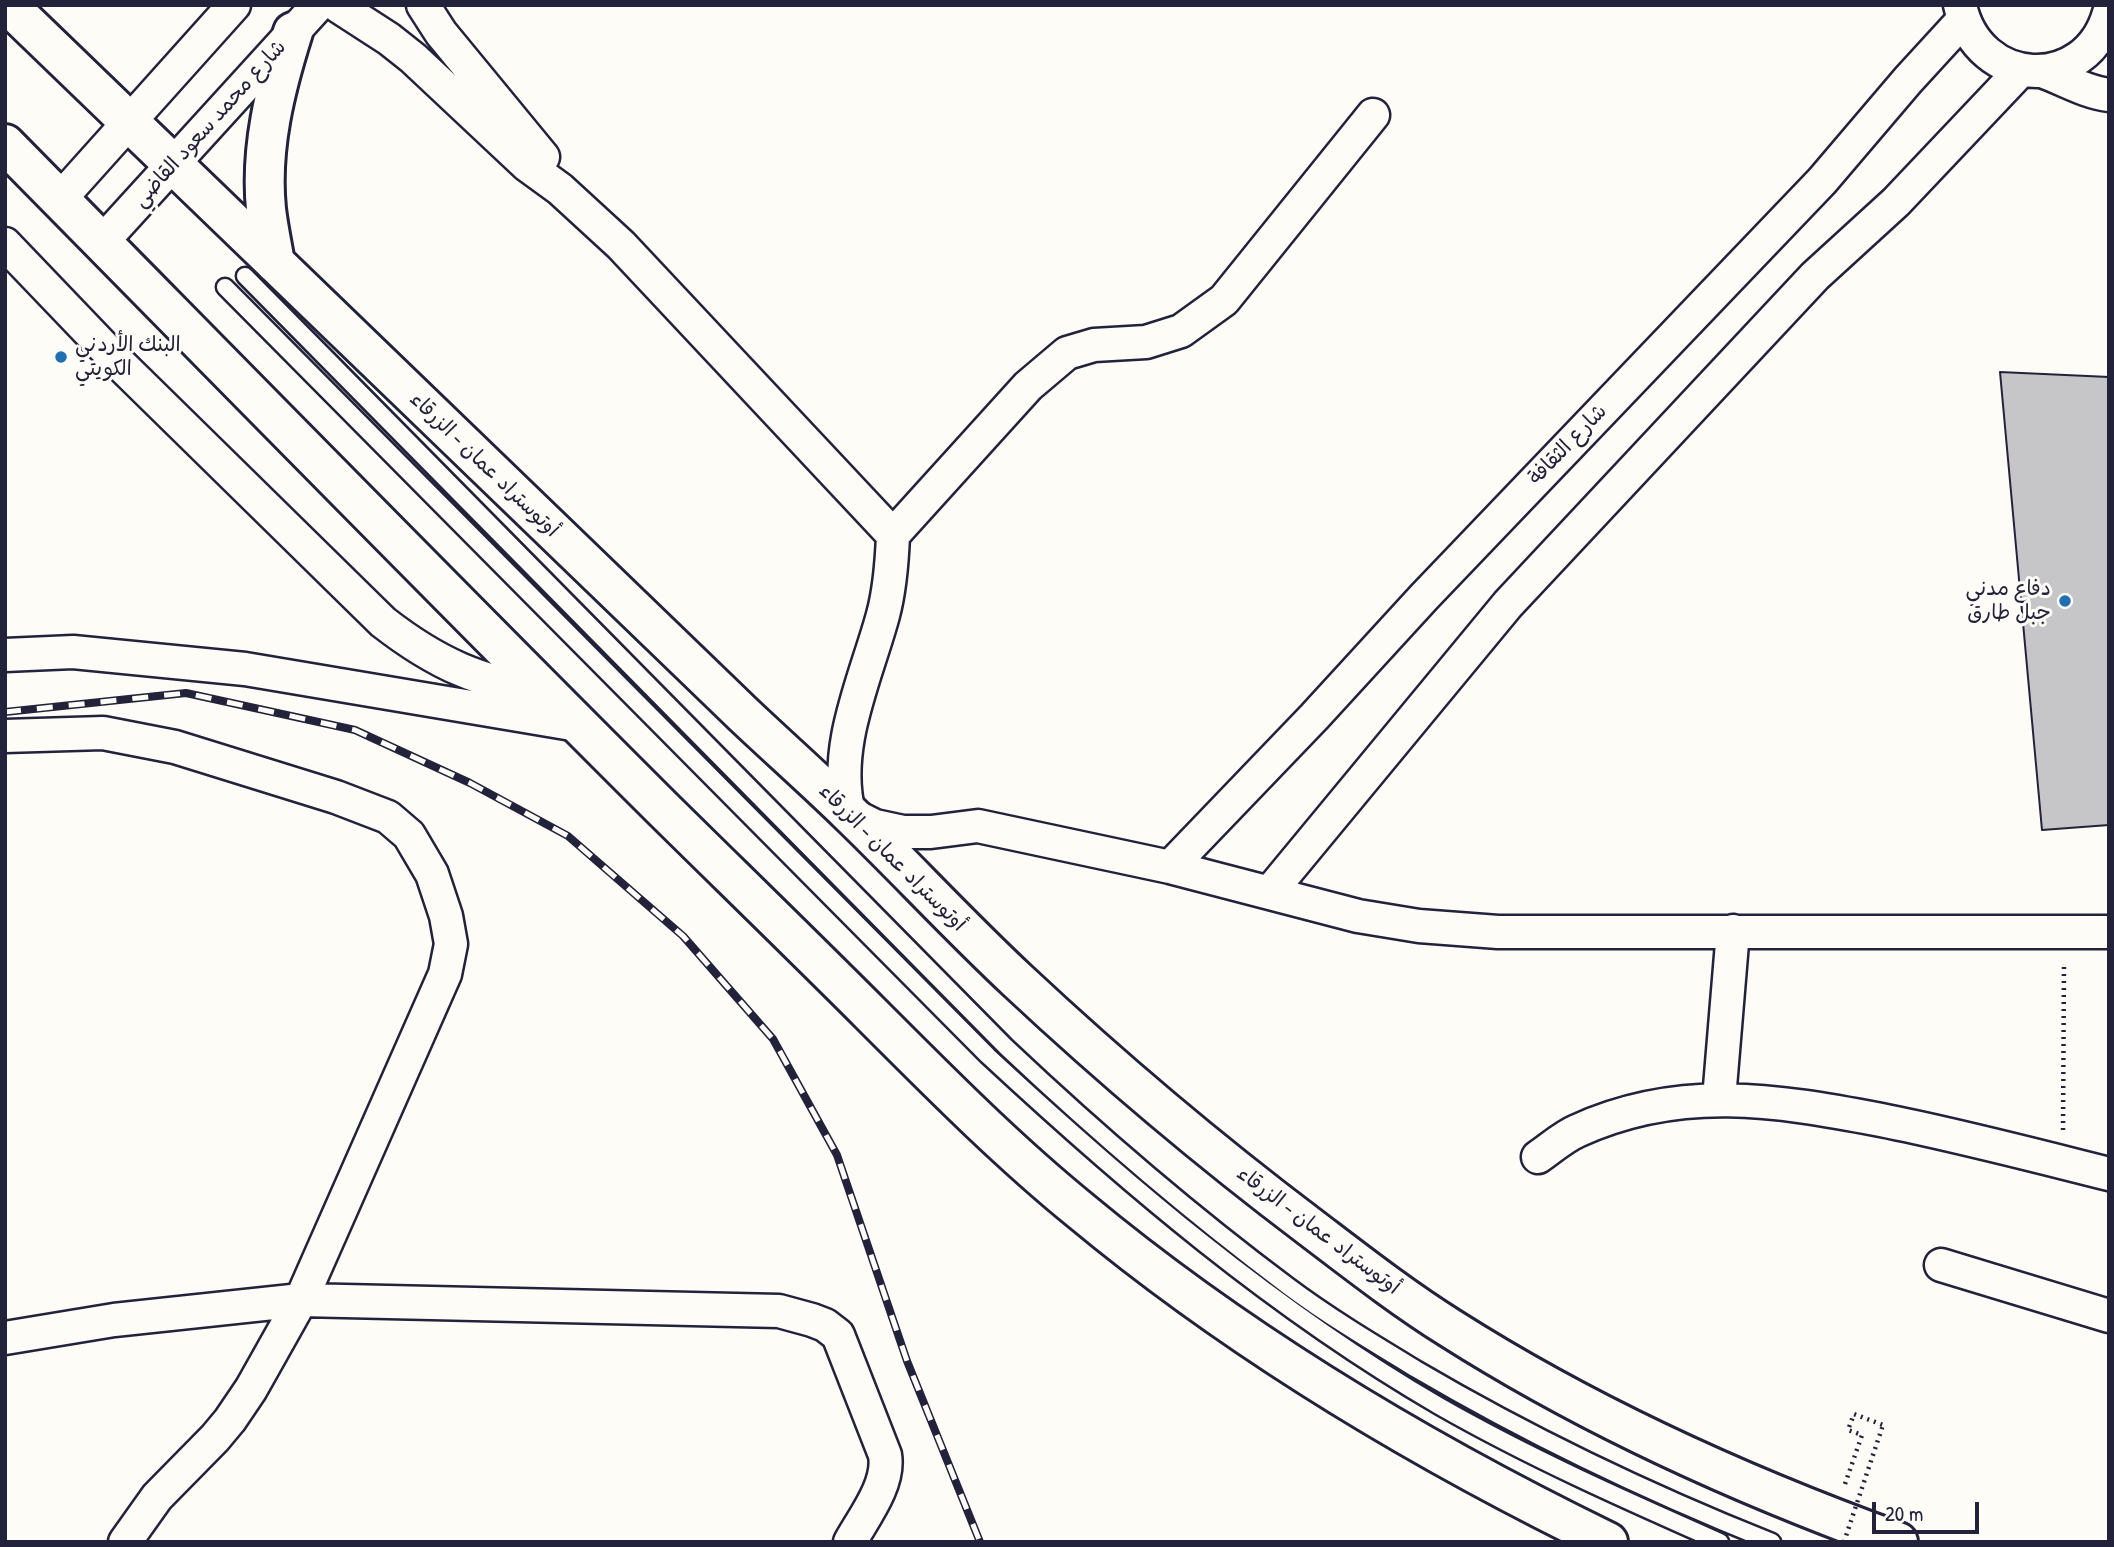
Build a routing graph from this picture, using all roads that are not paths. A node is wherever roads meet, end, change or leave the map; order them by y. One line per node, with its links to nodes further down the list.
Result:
1 (234, 5): 10 (street)
2 (423, 5): 13 (street)
3 (329, 11): 12 (street, شارع محمد سعود القاضي); 13 (street); 17 (highway)
4 (25, 13): 10 (highway, أوتوستراد عمان - الزرقاء)
5 (1962, 13): 7 (street); 25 (street, شارع الثقافة)
6 (2106, 29): 7 (street)
7 (2031, 71): 8 (street); 26 (street)
8 (2109, 95)
9 (1373, 116): 19 (street)
10 (129, 122): 12 (highway, أوتوستراد عمان - الزرقاء); 14 (street)
11 (5, 144): 14 (highway)
12 (173, 164): 15 (street, شارع محمد سعود القاضي); 17 (highway, أوتوستراد عمان - الزرقاء)
13 (560, 189): 19 (street)
14 (60, 199): 15 (highway)
15 (102, 242): 21 (highway)
16 (5, 244): 21 (street)
17 (260, 269): 24 (highway, أوتوستراد عمان - الزرقاء); 41 (lane)
18 (225, 286): 40 (lane)
19 (893, 535): 24 (street)
20 (5, 654): 22 (street)
21 (547, 693): 22 (highway)
22 (578, 725): 39 (highway)
23 (5, 736): 33 (street)
24 (849, 813): 25 (street); 36 (highway, أوتوستراد عمان - الزرقاء)
25 (1170, 867): 26 (street)
26 (1270, 892): 27 (street)
27 (1733, 931): 28 (street); 29 (street)
28 (2109, 932)
29 (1719, 1099): 30 (street); 31 (street)
30 (1538, 1157)
31 (2109, 1174)
32 (1941, 1265): 34 (street)
33 (301, 1300): 35 (street); 37 (street); 38 (street)
34 (2109, 1316)
35 (5, 1338)
36 (1839, 1530): 42 (highway, أوتوستراد عمان - الزرقاء)
37 (125, 1542)
38 (850, 1542)
39 (1608, 1542)
40 (1720, 1542)
41 (1772, 1542)
42 (1898, 1542)

